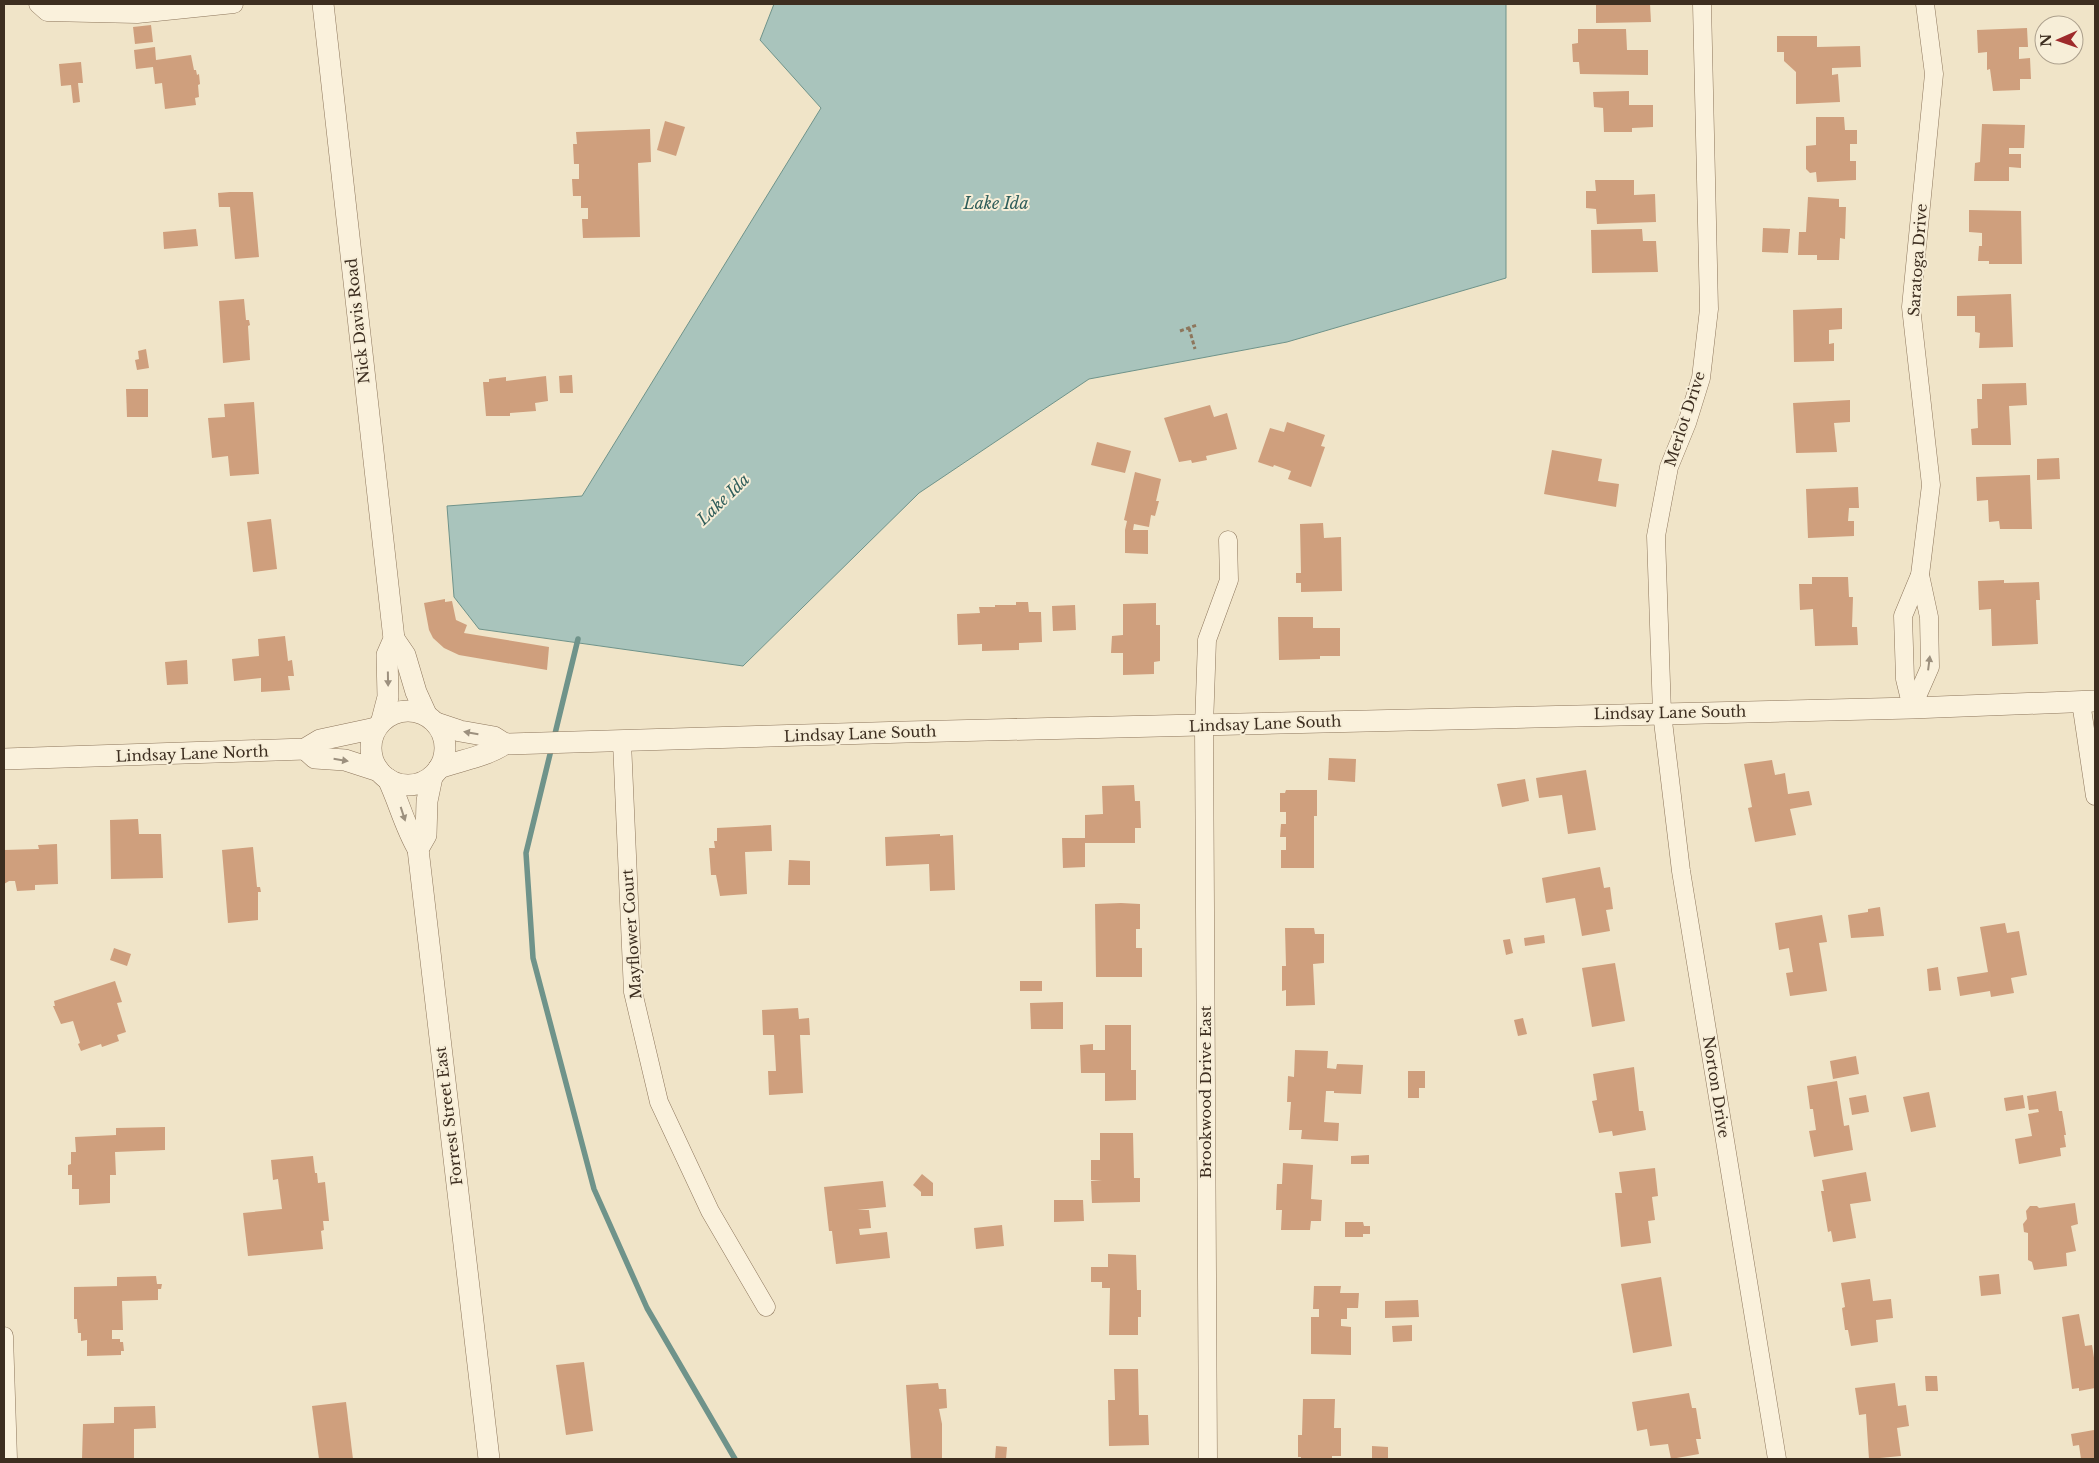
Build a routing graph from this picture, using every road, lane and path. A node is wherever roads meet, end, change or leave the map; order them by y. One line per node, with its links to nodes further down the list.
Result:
1 (38, 4): 2 (street)
2 (234, 4)
3 (323, 4): 12 (street, Nick Davis Road)
4 (1702, 4): 15 (street, Merlot Drive)
5 (1925, 4): 11 (street, Saratoga Drive)
6 (1197, 325): 7 (path)
7 (1189, 328): 8 (path); 9 (path)
8 (1180, 330)
9 (1195, 349)
10 (1228, 540): 18 (street, Brookwood Drive East)
11 (1920, 575): 14 (street, Saratoga Drive); 14 (street, Saratoga Drive, one-way to 11)
12 (394, 639): 16 (street, Nick Davis Road); 17 (street, Nick Davis Road, one-way to 17)
13 (2088, 701): 14 (street, Lindsay Lane South); 25 (street)
14 (1912, 708): 15 (street, Lindsay Lane South)
15 (1662, 713): 18 (street, Lindsay Lane South); 32 (street, Norton Drive)
16 (431, 718): 17 (street); 20 (street, one-way to 16); 23 (street)
17 (379, 724): 21 (street, Lindsay Lane North); 24 (street)
18 (1204, 726): 19 (street, Lindsay Lane South); 31 (street, Brookwood Drive East)
19 (622, 742): 20 (street, Lindsay Lane South); 27 (street, Mayflower Court)
20 (505, 744): 23 (street, Lindsay Lane South)
21 (305, 749): 22 (street, Lindsay Lane North); 24 (street, one-way to 24)
22 (4, 759)
23 (436, 772): 24 (street); 26 (street)
24 (383, 775): 26 (street, Forrest Street East, one-way to 26)
25 (2095, 796)
26 (418, 849): 30 (street, Forrest Street East)
27 (766, 1307)
28 (4, 1336): 29 (street)
29 (8, 1459)
30 (489, 1459)
31 (1208, 1459)
32 (1777, 1459)

